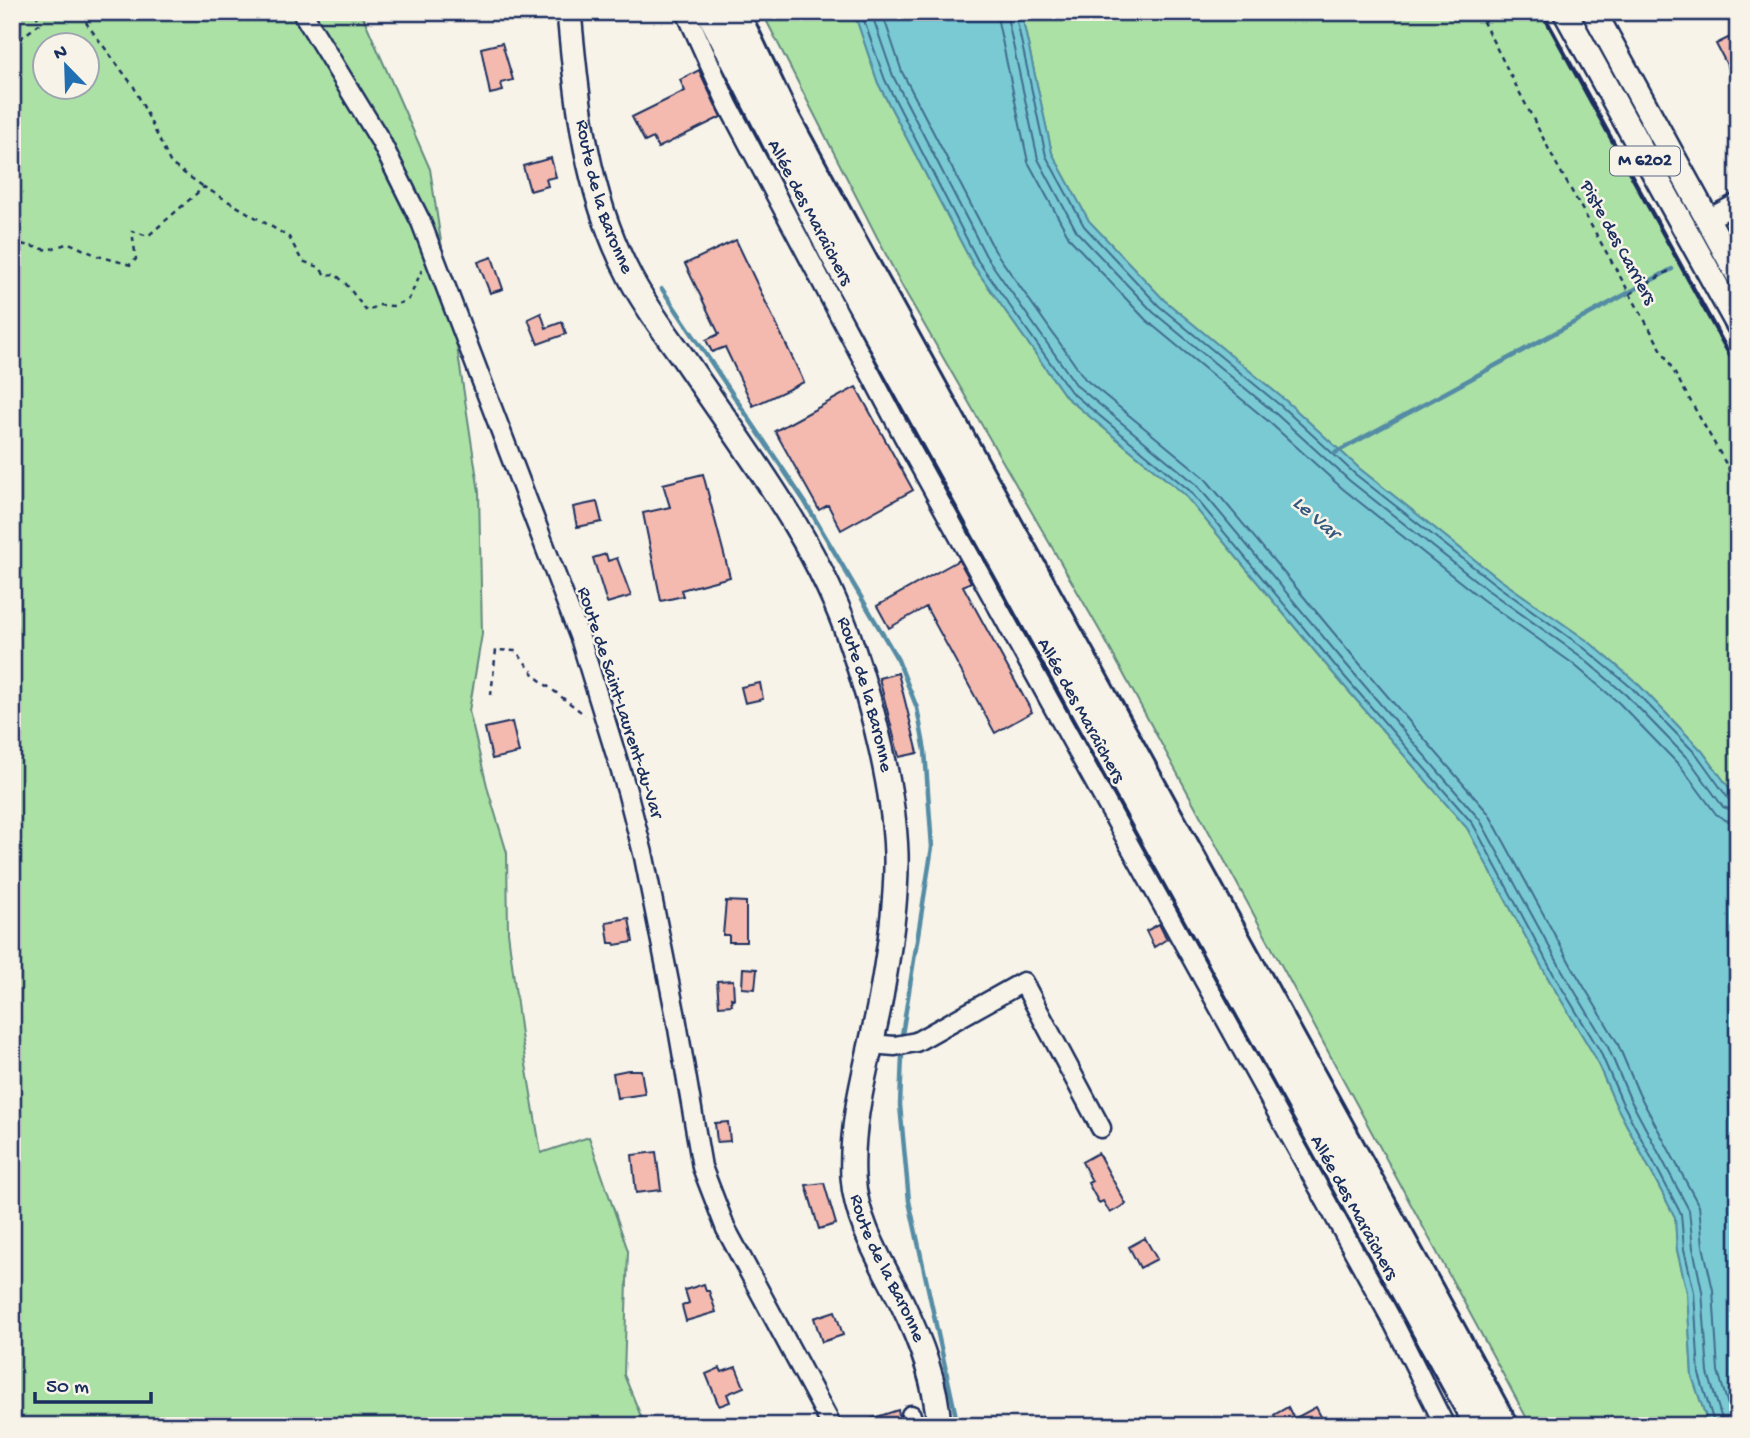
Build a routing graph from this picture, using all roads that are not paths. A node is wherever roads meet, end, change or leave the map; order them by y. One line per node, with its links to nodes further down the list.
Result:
1 (302, 12): 15 (street, Route de Saint-Laurent-du-Var)
2 (569, 12): 13 (main road, Route de la Baronne)
3 (686, 12): 17 (street, Allée des Maraîchers)
4 (710, 12): 18 (highway)
5 (735, 12): 19 (highway)
6 (1565, 12): 11 (main road, M 6202)
7 (1594, 12): 9 (main road, M 6202)
8 (1738, 203): 9 (street)
9 (1706, 220): 10 (main road, M 6202)
10 (1738, 275)
11 (1732, 317): 12 (main road)
12 (1738, 337)
13 (870, 1044): 14 (street); 16 (main road, Route de la Baronne)
14 (1101, 1128)
15 (832, 1426)
16 (939, 1426)
17 (1445, 1426)
18 (1479, 1426)
19 (1504, 1426)

